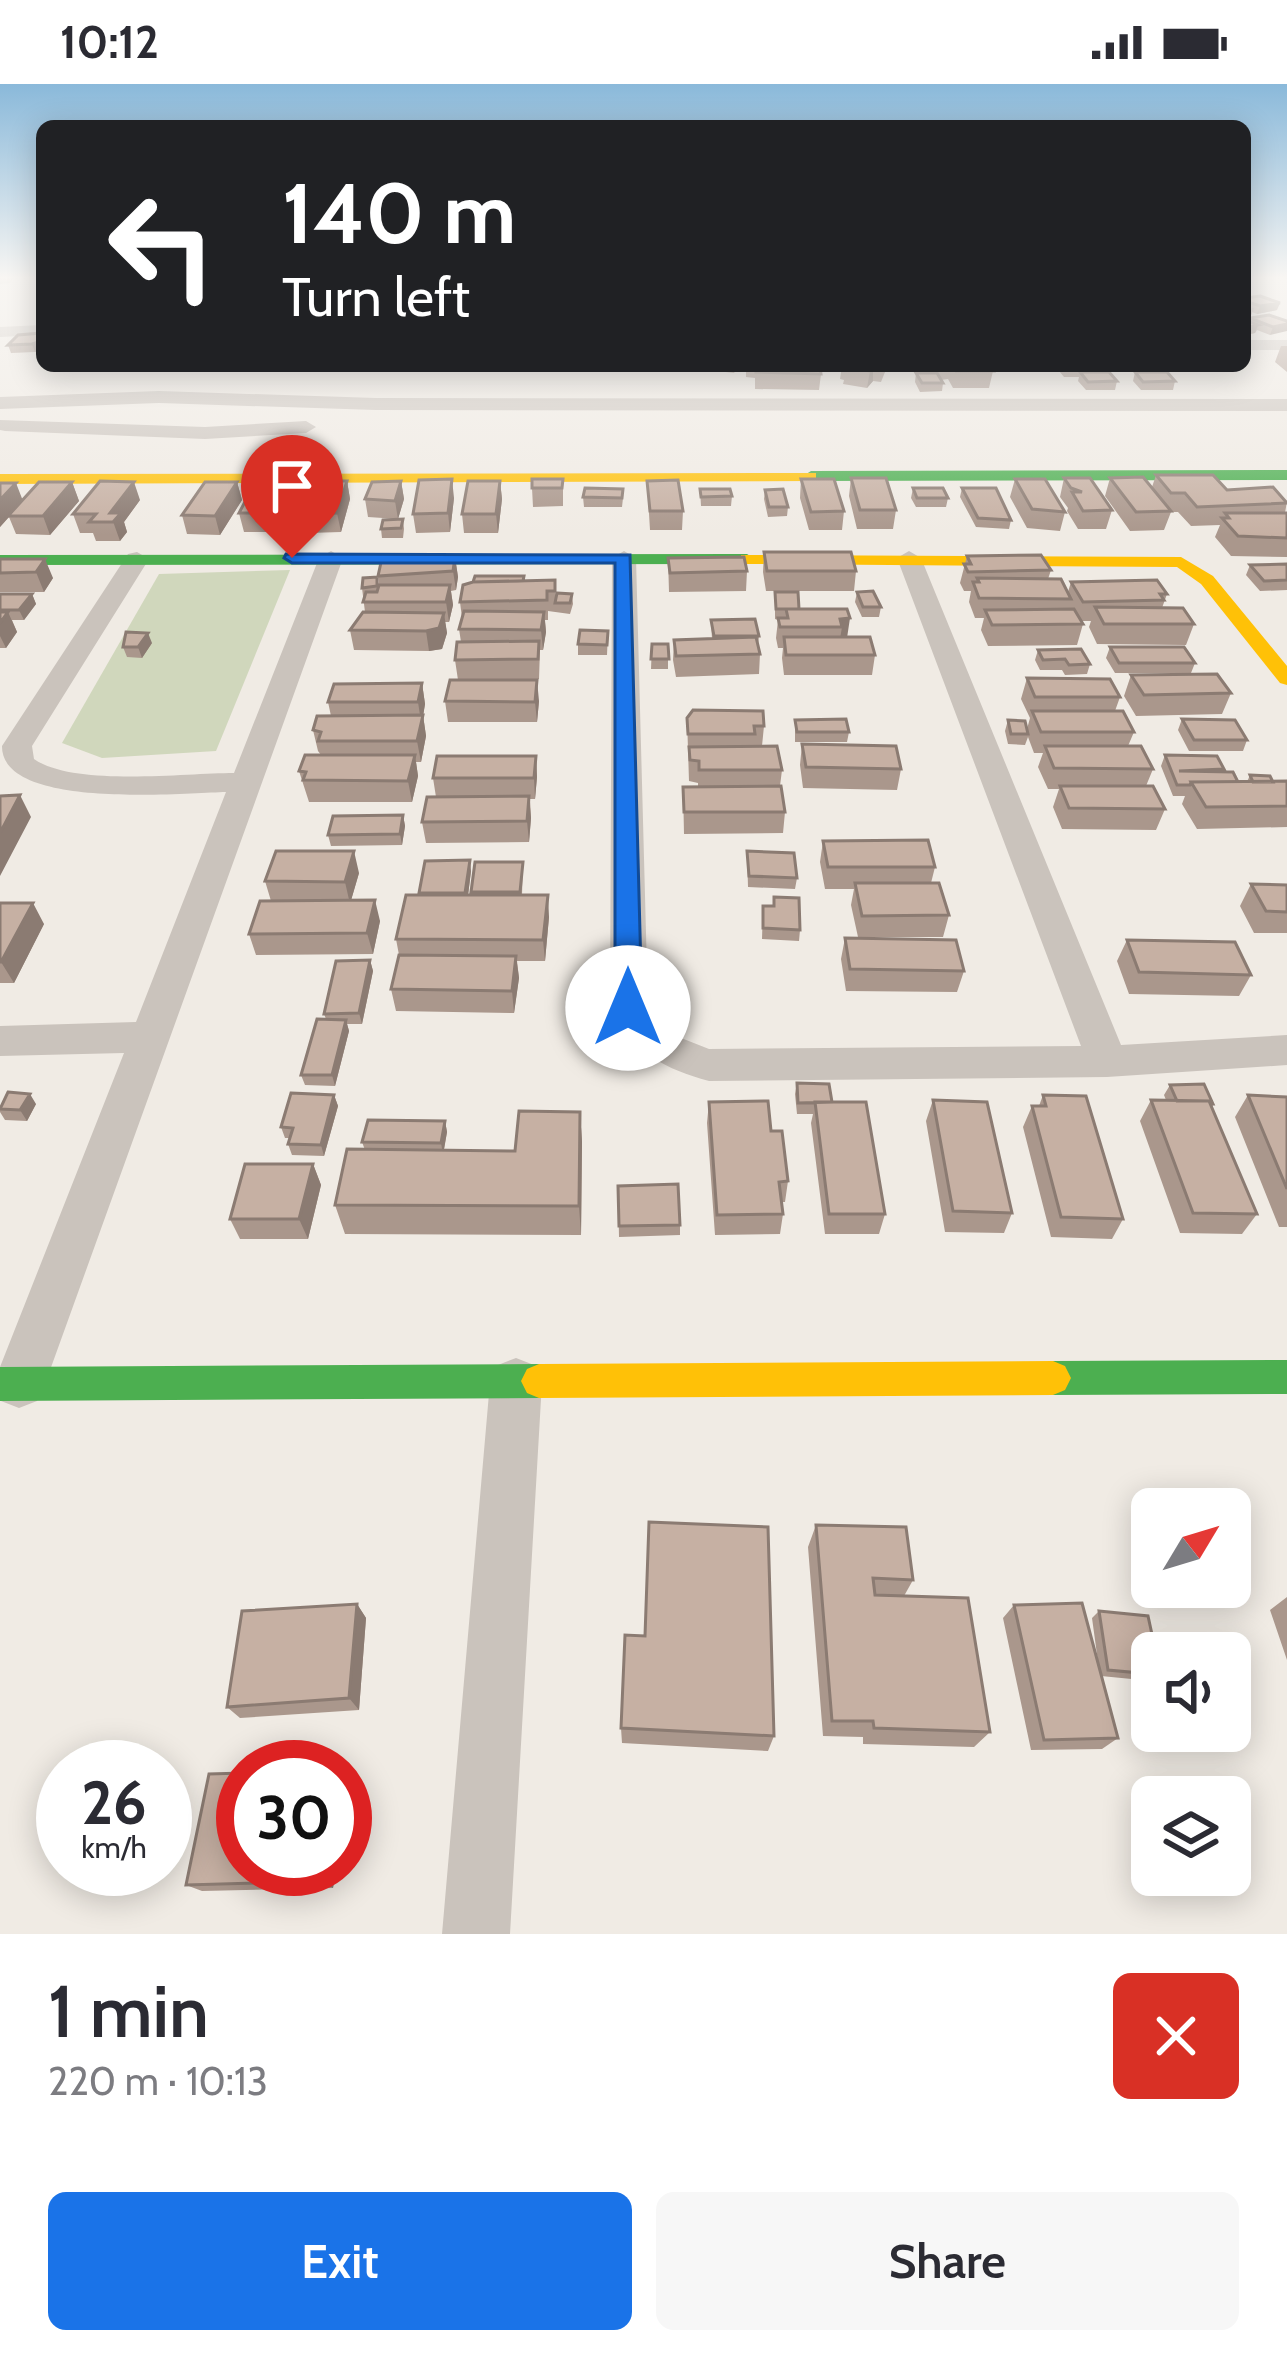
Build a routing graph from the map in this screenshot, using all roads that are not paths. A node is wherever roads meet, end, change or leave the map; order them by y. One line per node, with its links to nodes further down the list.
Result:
1 (911, 402): 3 (street); 4 (street); 10 (street)
2 (0, 403): 3 (street)
3 (376, 404): 7 (street)
4 (1287, 405)
5 (0, 424): 6 (street)
6 (331, 427)
7 (369, 427)
8 (446, 427): 9 (street)
9 (596, 427)
10 (917, 428)
11 (1246, 428): 12 (street)
12 (1287, 428)
13 (1230, 475): 14 (street); 15 (street); 16 (street)
14 (1287, 475)
15 (0, 479)
16 (1287, 490)
17 (331, 558): 18 (street); 20 (street); 23 (street)
18 (624, 558): 19 (street); 27 (street)
19 (909, 558): 22 (street); 27 (street)
20 (137, 559): 21 (street); 23 (street)
21 (0, 560)
22 (1287, 679)
23 (243, 784): 24 (street)
24 (150, 1037): 25 (street); 30 (street)
25 (0, 1041)
26 (1287, 1050): 27 (street)
27 (1107, 1061)
28 (1287, 1378): 29 (street)
29 (516, 1382): 30 (street); 31 (street)
30 (9, 1384)
31 (476, 1934)

